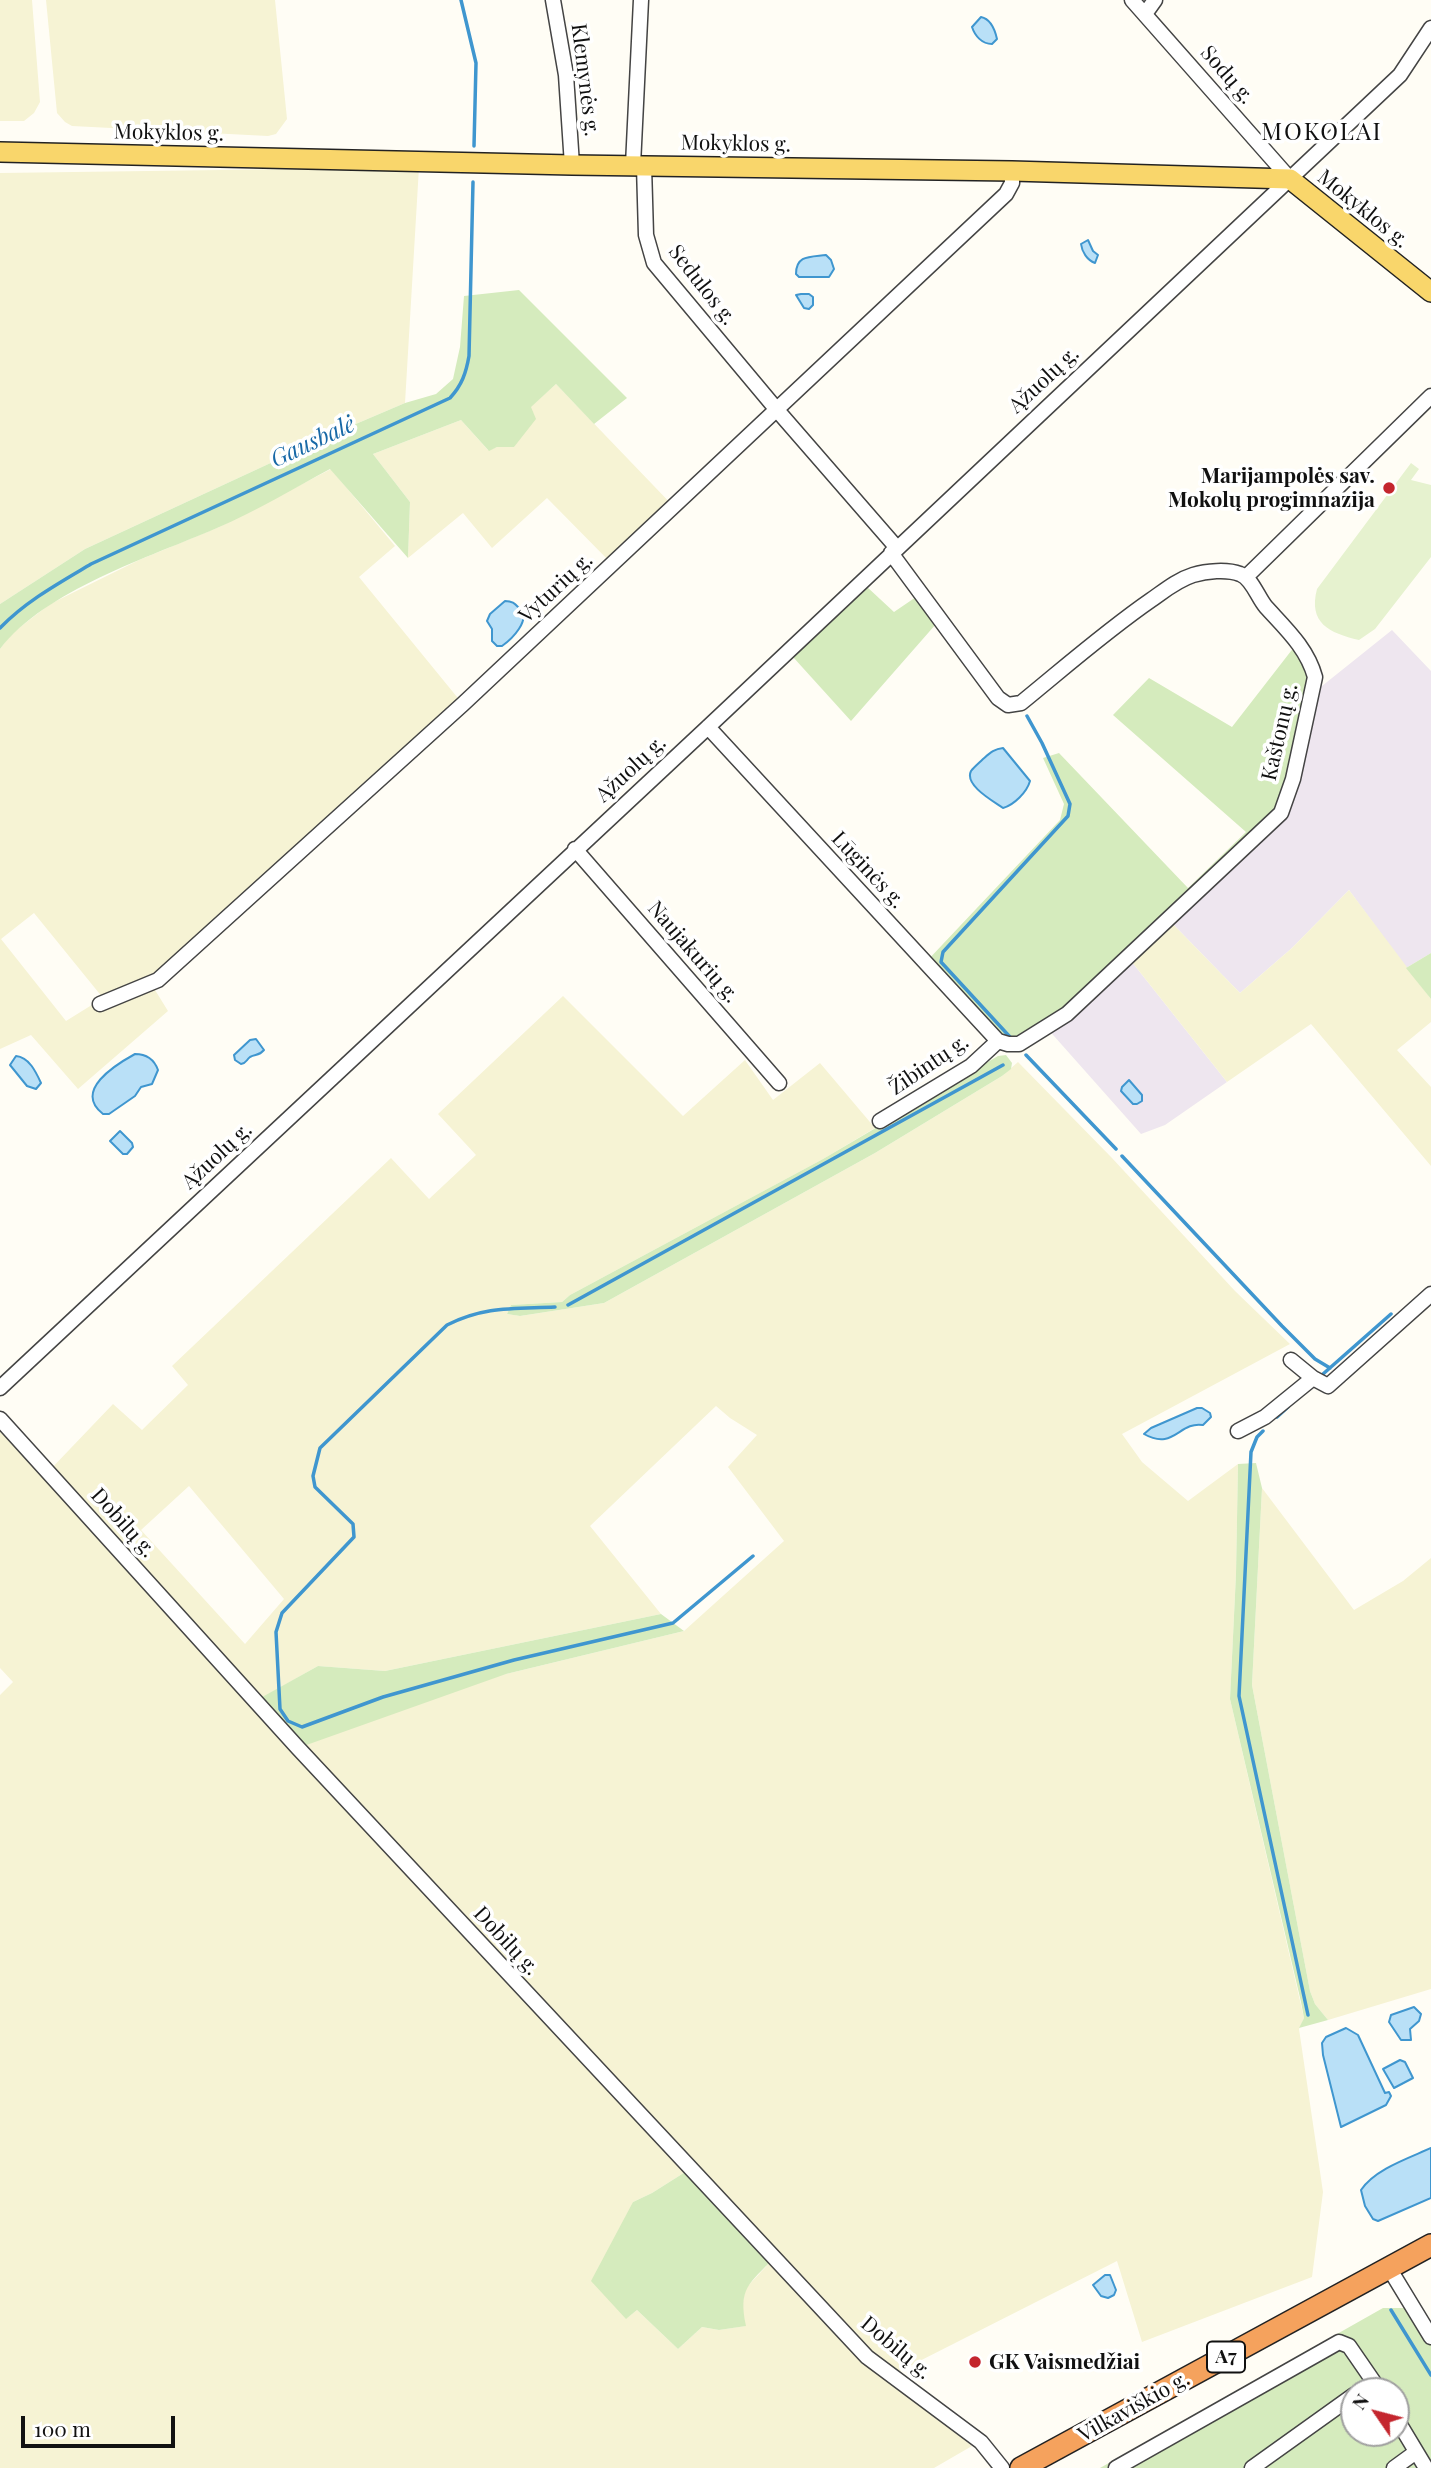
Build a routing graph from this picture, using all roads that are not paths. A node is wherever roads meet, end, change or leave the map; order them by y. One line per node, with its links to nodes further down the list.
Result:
1 (553, 0): 8 (street, Klemynės g.)
2 (641, 0): 9 (street, Sedulos g.)
3 (1132, 0): 5 (street, Sodų g.)
4 (1155, 0): 5 (street)
5 (1145, 15): 11 (street, Sodų g.)
6 (1431, 28): 11 (street, Ąžuolų g.)
7 (0, 152): 8 (main road, Mokyklos g.)
8 (572, 165): 9 (main road, Mokyklos g.)
9 (638, 165): 10 (main road, Mokyklos g.); 14 (street, Sedulos g.)
10 (1012, 171): 11 (main road, Mokyklos g.); 14 (street, Vyturių g.)
11 (1290, 179): 12 (main road, Mokyklos g.); 15 (street, Ąžuolų g.)
12 (1431, 292)
13 (1431, 396): 16 (street)
14 (777, 410): 15 (street, Sedulos g.); 19 (street, Vyturių g.)
15 (894, 550): 16 (street); 17 (street, Ąžuolų g.)
16 (1246, 577): 20 (street, Kaštonų g.)
17 (708, 727): 18 (street, Ąžuolų g.); 20 (street, Lūginės g.)
18 (575, 849): 21 (street, Naujakurių g.); 26 (street, Ąžuolų g.)
19 (100, 1004)
20 (998, 1041): 22 (street, Žibintų g.)
21 (779, 1083)
22 (880, 1121)
23 (1431, 1294): 25 (street)
24 (1291, 1360): 25 (street)
25 (1314, 1378): 28 (street)
26 (0, 1388)
27 (0, 1419): 36 (street, Dobilų g.)
28 (1238, 1431)
29 (1431, 2245): 30 (highway, Vilkaviškio g. / A7)
30 (1389, 2268): 31 (street); 37 (highway, Vilkaviškio g. / A7)
31 (1431, 2337)
32 (1371, 2377): 38 (street)
33 (1340, 2405): 39 (street)
34 (1410, 2442): 35 (street)
35 (1416, 2452): 40 (street); 41 (street)
36 (1002, 2468)
37 (1021, 2468)
38 (1116, 2468)
39 (1252, 2468)
40 (1394, 2468)
41 (1426, 2468)

